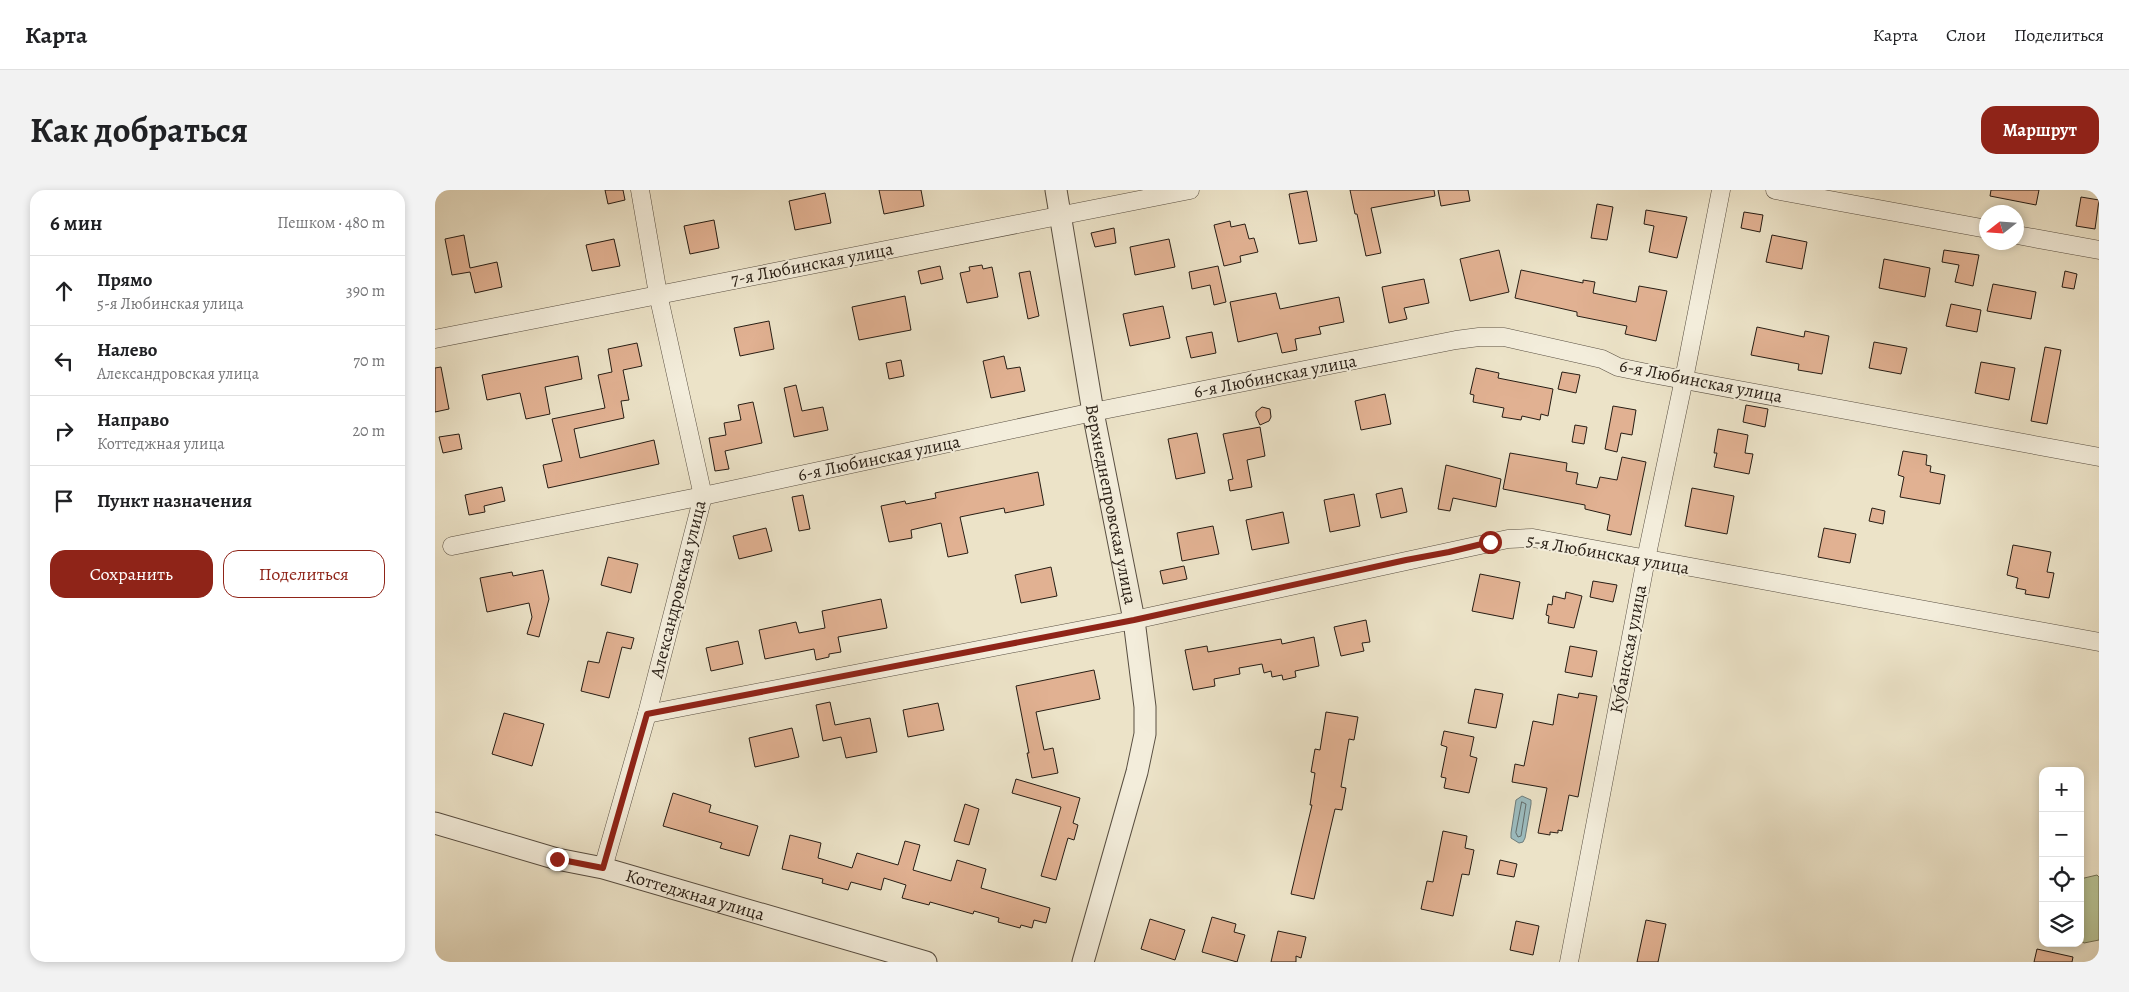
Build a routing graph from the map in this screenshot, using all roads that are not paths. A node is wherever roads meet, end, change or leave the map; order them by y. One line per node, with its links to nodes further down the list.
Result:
1 (640, 190): 10 (street, Александровская улица)
2 (1056, 190): 6 (street, Верхнеднепровская улица)
3 (1190, 190): 6 (street, 7-я Любинская улица)
4 (1721, 190): 12 (street, Кубанская улица)
5 (1775, 190): 7 (street)
6 (1060, 216): 10 (street, 7-я Любинская улица); 13 (street, Верхнеднепровская улица)
7 (1979, 228)
8 (2024, 236): 9 (street)
9 (2099, 250)
10 (658, 294): 11 (street, 7-я Любинская улица); 15 (street, Александровская улица)
11 (435, 339)
12 (1684, 379): 13 (street, 6-я Любинская улица); 14 (street, 6-я Любинская улица); 17 (street, Кубанская улица)
13 (1093, 412): 15 (street, 6-я Любинская улица); 18 (street, Верхнеднепровская улица)
14 (2099, 458)
15 (703, 496): 16 (street, 6-я Любинская улица); 20 (street, Александровская улица)
16 (452, 546)
17 (1645, 559): 18 (street, 5-я Любинская улица); 19 (street, 5-я Любинская улица); 25 (street, Кубанская улица)
18 (1134, 620): 20 (street, 5-я Любинская улица); 24 (street, Верхнеднепровская улица)
19 (2099, 642)
20 (647, 714): 22 (street, Александровская улица)
21 (435, 823): 22 (street, Коттеджная улица)
22 (603, 868): 23 (street, Коттеджная улица)
23 (926, 962)
24 (1083, 962)
25 (1569, 962)

